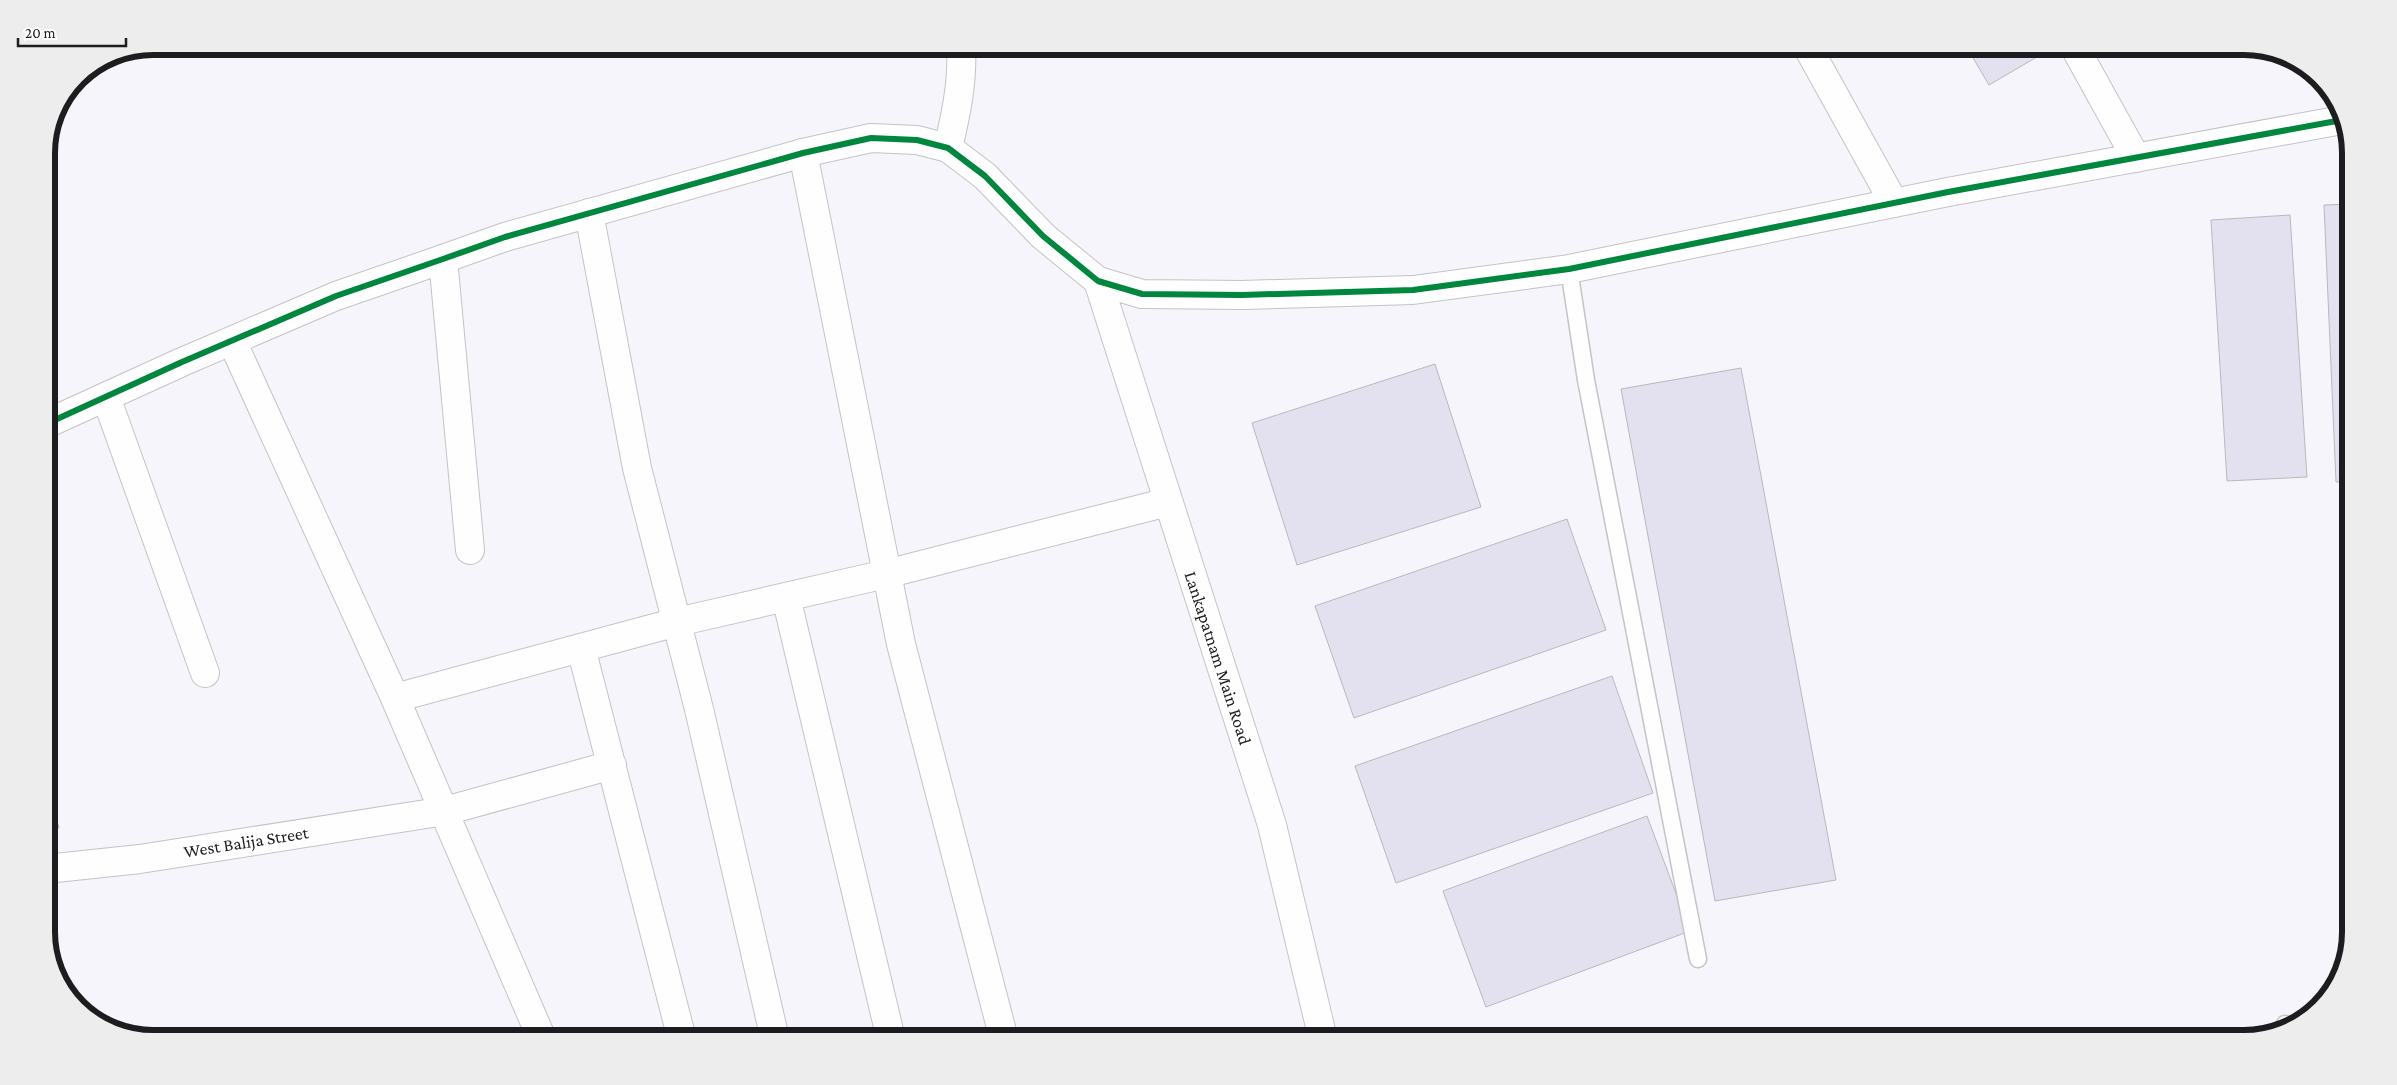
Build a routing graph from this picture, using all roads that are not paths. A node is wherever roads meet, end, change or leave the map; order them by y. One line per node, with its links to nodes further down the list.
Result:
1 (962, 55): 5 (street)
2 (1812, 55): 8 (street)
3 (2079, 55): 7 (street)
4 (2337, 121): 7 (street)
5 (948, 148): 6 (street); 12 (street)
6 (803, 153): 9 (street); 18 (street)
7 (2136, 158): 8 (street)
8 (1894, 203): 11 (street)
9 (589, 213): 10 (street); 20 (street)
10 (443, 259): 13 (street); 17 (street)
11 (1570, 269): 12 (street); 27 (lane)
12 (1098, 281): 16 (street, Lankapatnam Main Road)
13 (232, 341): 14 (street); 23 (street)
14 (106, 397): 15 (street); 22 (street)
15 (55, 420)
16 (1168, 502): 18 (street); 33 (street, Lankapatnam Main Road)
17 (470, 550)
18 (886, 574): 19 (street); 32 (street)
19 (786, 597): 20 (street); 31 (street)
20 (677, 622): 21 (street); 30 (street)
21 (581, 648): 23 (street); 24 (street)
22 (205, 673)
23 (395, 698): 25 (street)
24 (612, 765): 25 (street, West Balija Street); 29 (street)
25 (445, 811): 26 (street, West Balija Street); 28 (street)
26 (55, 868)
27 (1698, 959)
28 (538, 1030)
29 (680, 1030)
30 (773, 1030)
31 (889, 1030)
32 (1002, 1030)
33 (1316, 1030)

